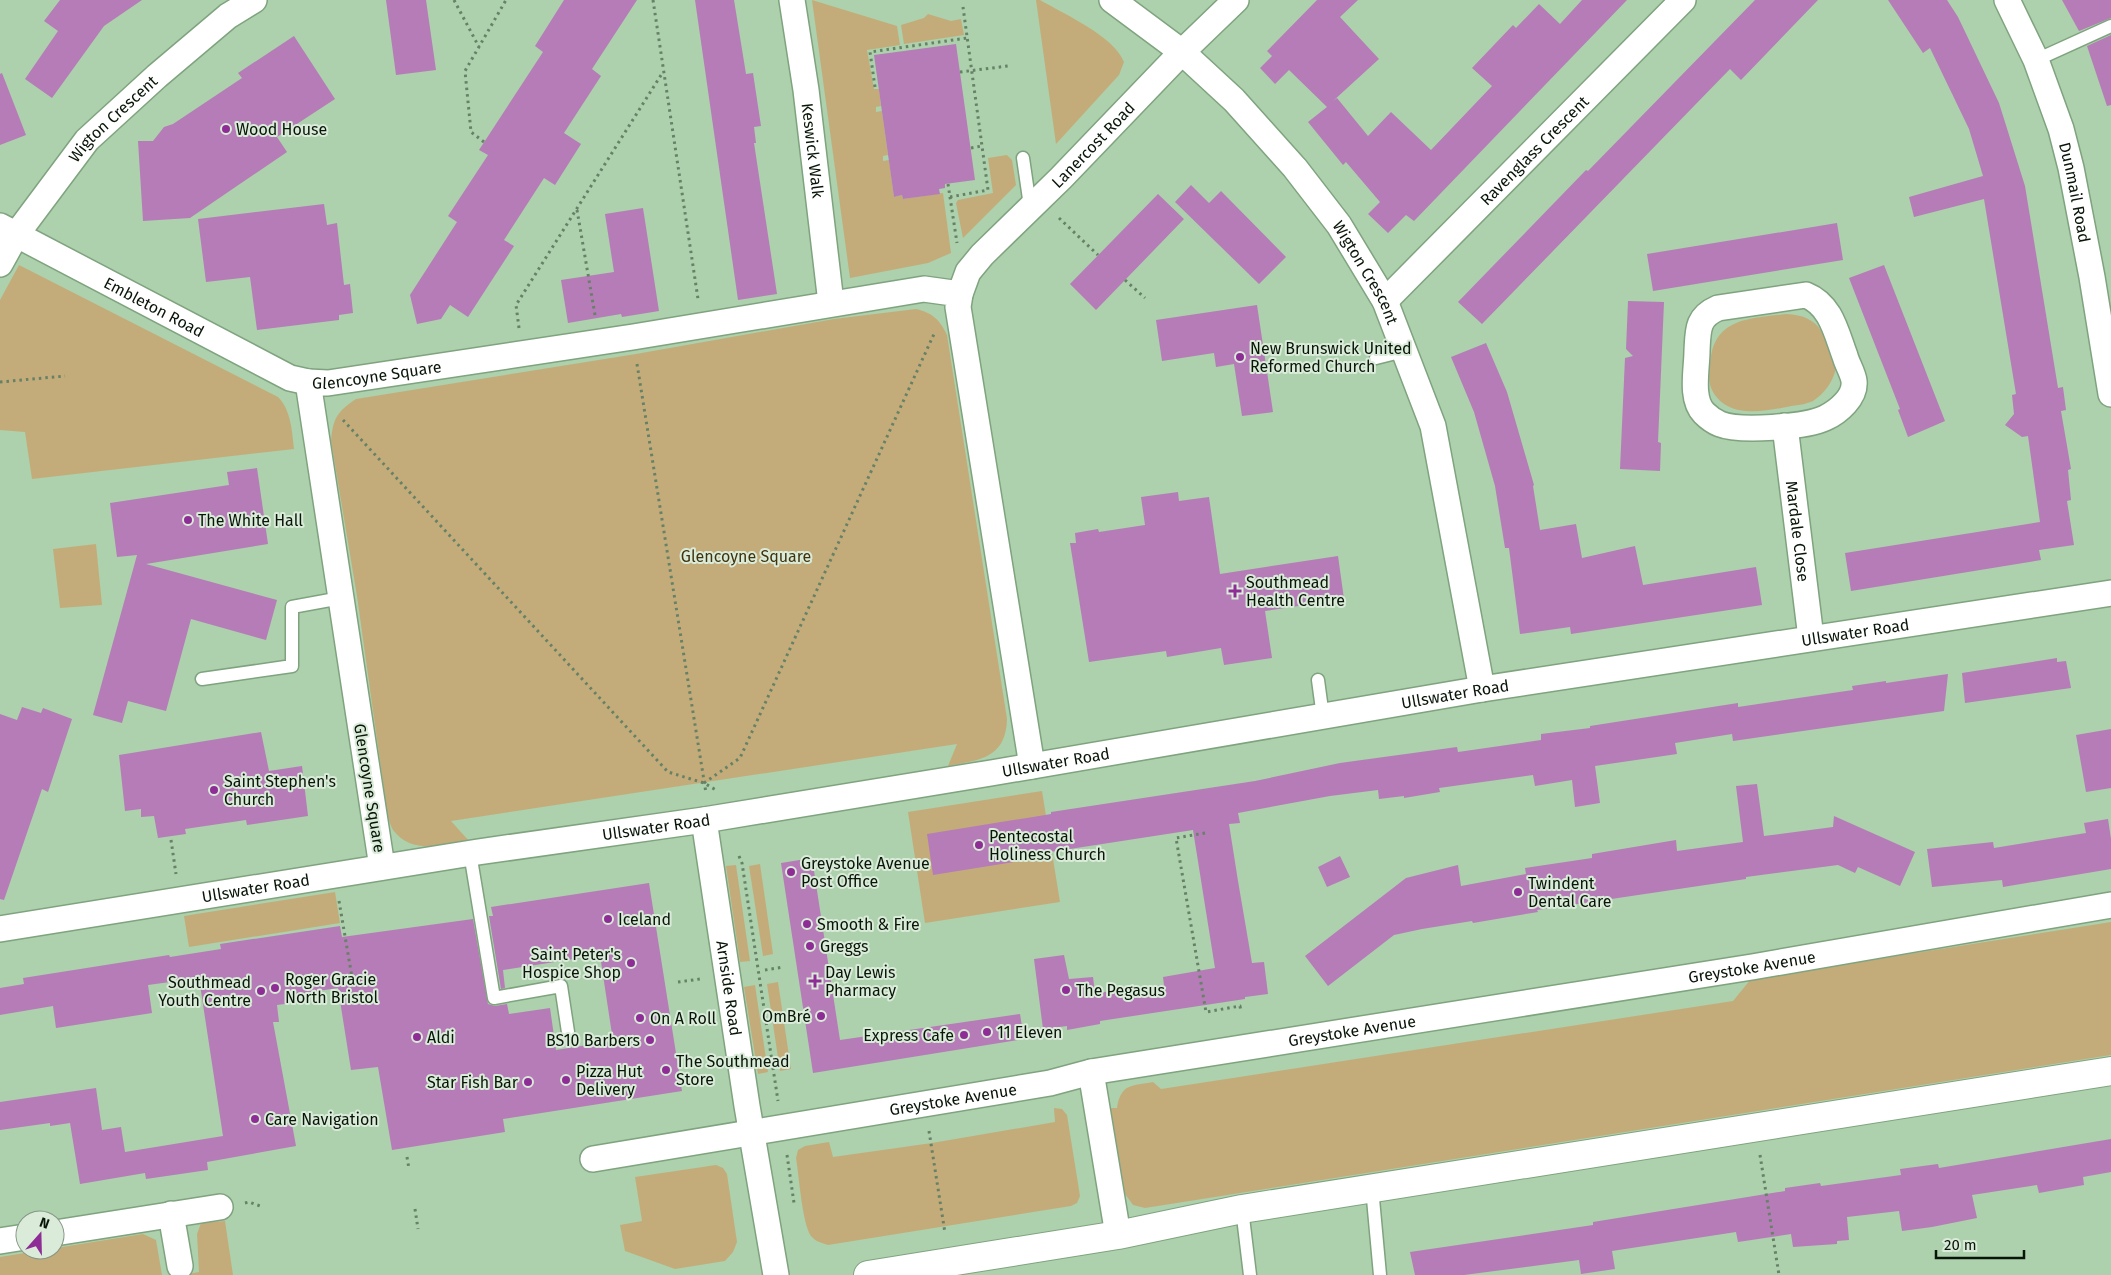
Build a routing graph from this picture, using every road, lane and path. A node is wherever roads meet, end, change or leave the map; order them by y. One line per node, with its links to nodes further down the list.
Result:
1 (254, 0): 29 (street, Wigton Crescent)
2 (454, 0): 13 (path)
3 (506, 0): 13 (path)
4 (653, 0): 18 (path)
5 (792, 0): 38 (street, Keswick Walk)
6 (1112, 0): 14 (street, Wigton Crescent)
7 (1236, 0): 14 (street, Lanercost Road)
8 (1684, 0): 37 (street, Ravenglass Crescent)
9 (2006, 0): 15 (street, Dunmail Road)
10 (964, 7): 12 (path)
11 (2111, 26): 15 (lane)
12 (967, 38): 17 (path); 20 (path)
13 (479, 48): 21 (path)
14 (1182, 52): 27 (street, Lanercost Road); 37 (street, Wigton Crescent)
15 (2036, 60): 33 (street, Dunmail Road)
16 (1008, 66): 17 (path)
17 (972, 70): 19 (path); 22 (path)
18 (664, 71): 28 (path); 39 (path)
19 (960, 72)
20 (875, 87)
21 (484, 142)
22 (982, 146): 23 (path); 26 (path)
23 (971, 148)
24 (1023, 158): 27 (lane)
25 (948, 184): 26 (path)
26 (950, 197): 30 (path)
27 (1034, 202): 31 (path); 35 (street, Lanercost Road)
28 (577, 209): 41 (path); 43 (path)
29 (8, 230): 32 (street, Wigton Crescent); 47 (street, Embleton Road)
30 (956, 239)
31 (1098, 255)
32 (0, 264)
33 (2102, 275): 48 (street, Dunmail Road)
34 (1125, 280): 36 (path)
35 (960, 294): 38 (street, Glencoyne Square); 58 (street); 59 (path)
36 (1145, 298)
37 (1386, 301): 42 (street, Wigton Crescent)
38 (831, 303): 39 (street, Glencoyne Square)
39 (702, 326): 40 (street, Glencoyne Square)
40 (633, 337): 41 (street, Glencoyne Square); 59 (path)
41 (599, 342): 43 (street, Glencoyne Square)
42 (1404, 351): 44 (lane); 56 (street, Wigton Crescent)
43 (522, 354): 47 (street, Glencoyne Square)
44 (1376, 358)
45 (65, 376): 46 (path)
46 (0, 382)
47 (308, 382): 52 (street, Glencoyne Square)
48 (2111, 394)
49 (342, 418): 59 (path)
50 (1785, 426): 50 (street); 53 (street, Mardale Close)
51 (2111, 593): 53 (street, Ullswater Road)
52 (341, 598): 54 (lane); 66 (street, Glencoyne Square)
53 (1811, 638): 56 (street, Ullswater Road)
54 (202, 679)
55 (1318, 680): 57 (lane)
56 (1482, 689): 57 (street, Ullswater Road)
57 (1323, 717): 58 (street, Ullswater Road)
58 (1032, 766): 60 (street, Ullswater Road)
59 (704, 783): 60 (path)
60 (704, 820): 65 (street, Ullswater Road); 82 (street, Arnside Road)
61 (1205, 832): 75 (path)
62 (171, 840): 63 (path)
63 (172, 849)
64 (736, 850): 79 (path)
65 (470, 853): 66 (street, Ullswater Road); 76 (lane)
66 (382, 866): 67 (street, Ullswater Road)
67 (335, 874): 69 (street, Ullswater Road); 74 (path)
68 (2111, 905): 78 (street, Greystoke Avenue)
69 (0, 929)
70 (784, 967): 71 (path)
71 (765, 970)
72 (706, 978): 73 (path)
73 (678, 982)
74 (354, 989)
75 (1241, 1012)
76 (568, 1032)
77 (2111, 1070): 81 (street)
78 (1091, 1072): 82 (street, Greystoke Avenue); 95 (street)
79 (782, 1108)
80 (928, 1125): 98 (path)
81 (1757, 1127): 87 (street); 105 (path)
82 (753, 1133): 85 (street, Greystoke Avenue); 101 (street, Arnside Road)
83 (788, 1148): 90 (path)
84 (407, 1157): 86 (path)
85 (593, 1159)
86 (409, 1169)
87 (1372, 1188): 91 (street); 104 (lane)
88 (220, 1207): 92 (street)
89 (415, 1209): 93 (path)
90 (795, 1209)
91 (1242, 1209): 95 (street); 103 (lane)
92 (171, 1214): 94 (street); 99 (street)
93 (418, 1229)
94 (65, 1231)
95 (1118, 1235): 98 (street)
96 (15, 1239): 97 (street)
97 (0, 1241)
98 (950, 1262): 100 (street)
99 (180, 1266)
100 (923, 1271): 102 (street)
101 (776, 1275)
102 (868, 1275)
103 (1250, 1275)
104 (1380, 1275)
105 (1779, 1275)

